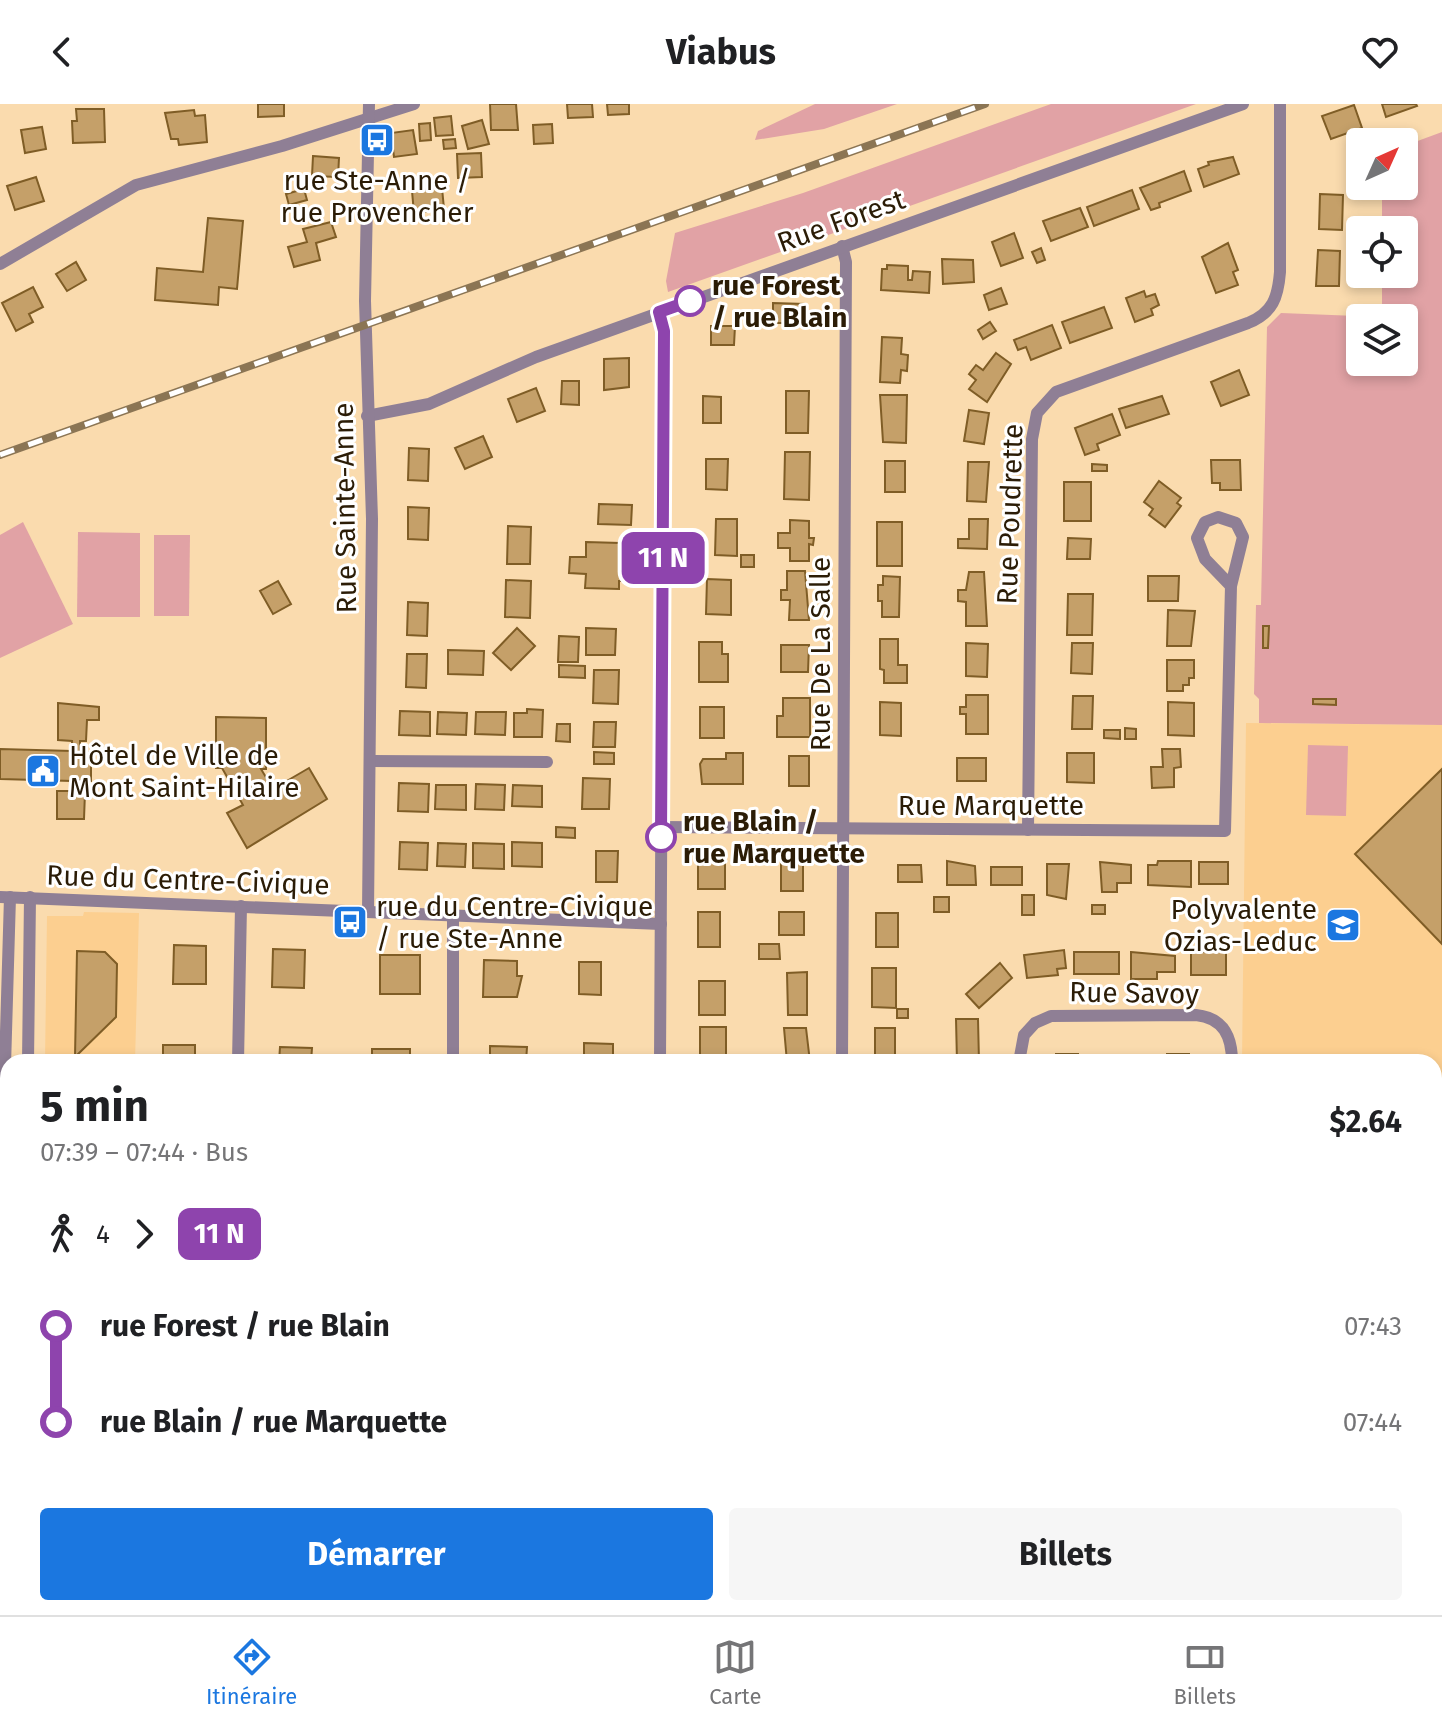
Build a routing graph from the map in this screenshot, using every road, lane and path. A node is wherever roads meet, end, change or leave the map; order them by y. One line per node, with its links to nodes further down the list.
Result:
1 (369, 104): 5 (street, Rue Sainte-Anne)
2 (414, 104): 5 (street)
3 (1243, 104): 6 (street, Rue Forest)
4 (1280, 104): 15 (street, Rue Poudrette)
5 (369, 120): 7 (street); 9 (street, Rue Sainte-Anne)
6 (842, 246): 8 (street, Rue Forest); 14 (street, Rue De La Salle)
7 (0, 264)
8 (659, 312): 9 (street, Rue Forest); 13 (street)
9 (367, 416): 11 (street, Rue Sainte-Anne)
10 (1231, 586): 10 (street); 15 (street, Rue Marquette)
11 (371, 761): 12 (street); 19 (street, Rue Sainte-Anne)
12 (547, 762)
13 (661, 827): 14 (street, Rue Marquette); 21 (street)
14 (844, 828): 15 (street, Rue Marquette); 27 (street, Rue De La Salle)
15 (1028, 830)
16 (5, 897): 17 (street, Rue du Centre-Civique); 22 (street)
17 (30, 897): 18 (street, Rue du Centre-Civique); 23 (street)
18 (241, 906): 19 (street, Rue du Centre-Civique); 24 (street)
19 (368, 912): 20 (street, Rue du Centre-Civique)
20 (453, 917): 21 (street, Rue du Centre-Civique); 25 (street)
21 (661, 924): 26 (street)
22 (3, 1054)
23 (28, 1054)
24 (238, 1054)
25 (453, 1054)
26 (660, 1054)
27 (842, 1054)
28 (1021, 1054): 29 (street, Rue Savoy)
29 (1232, 1054)

